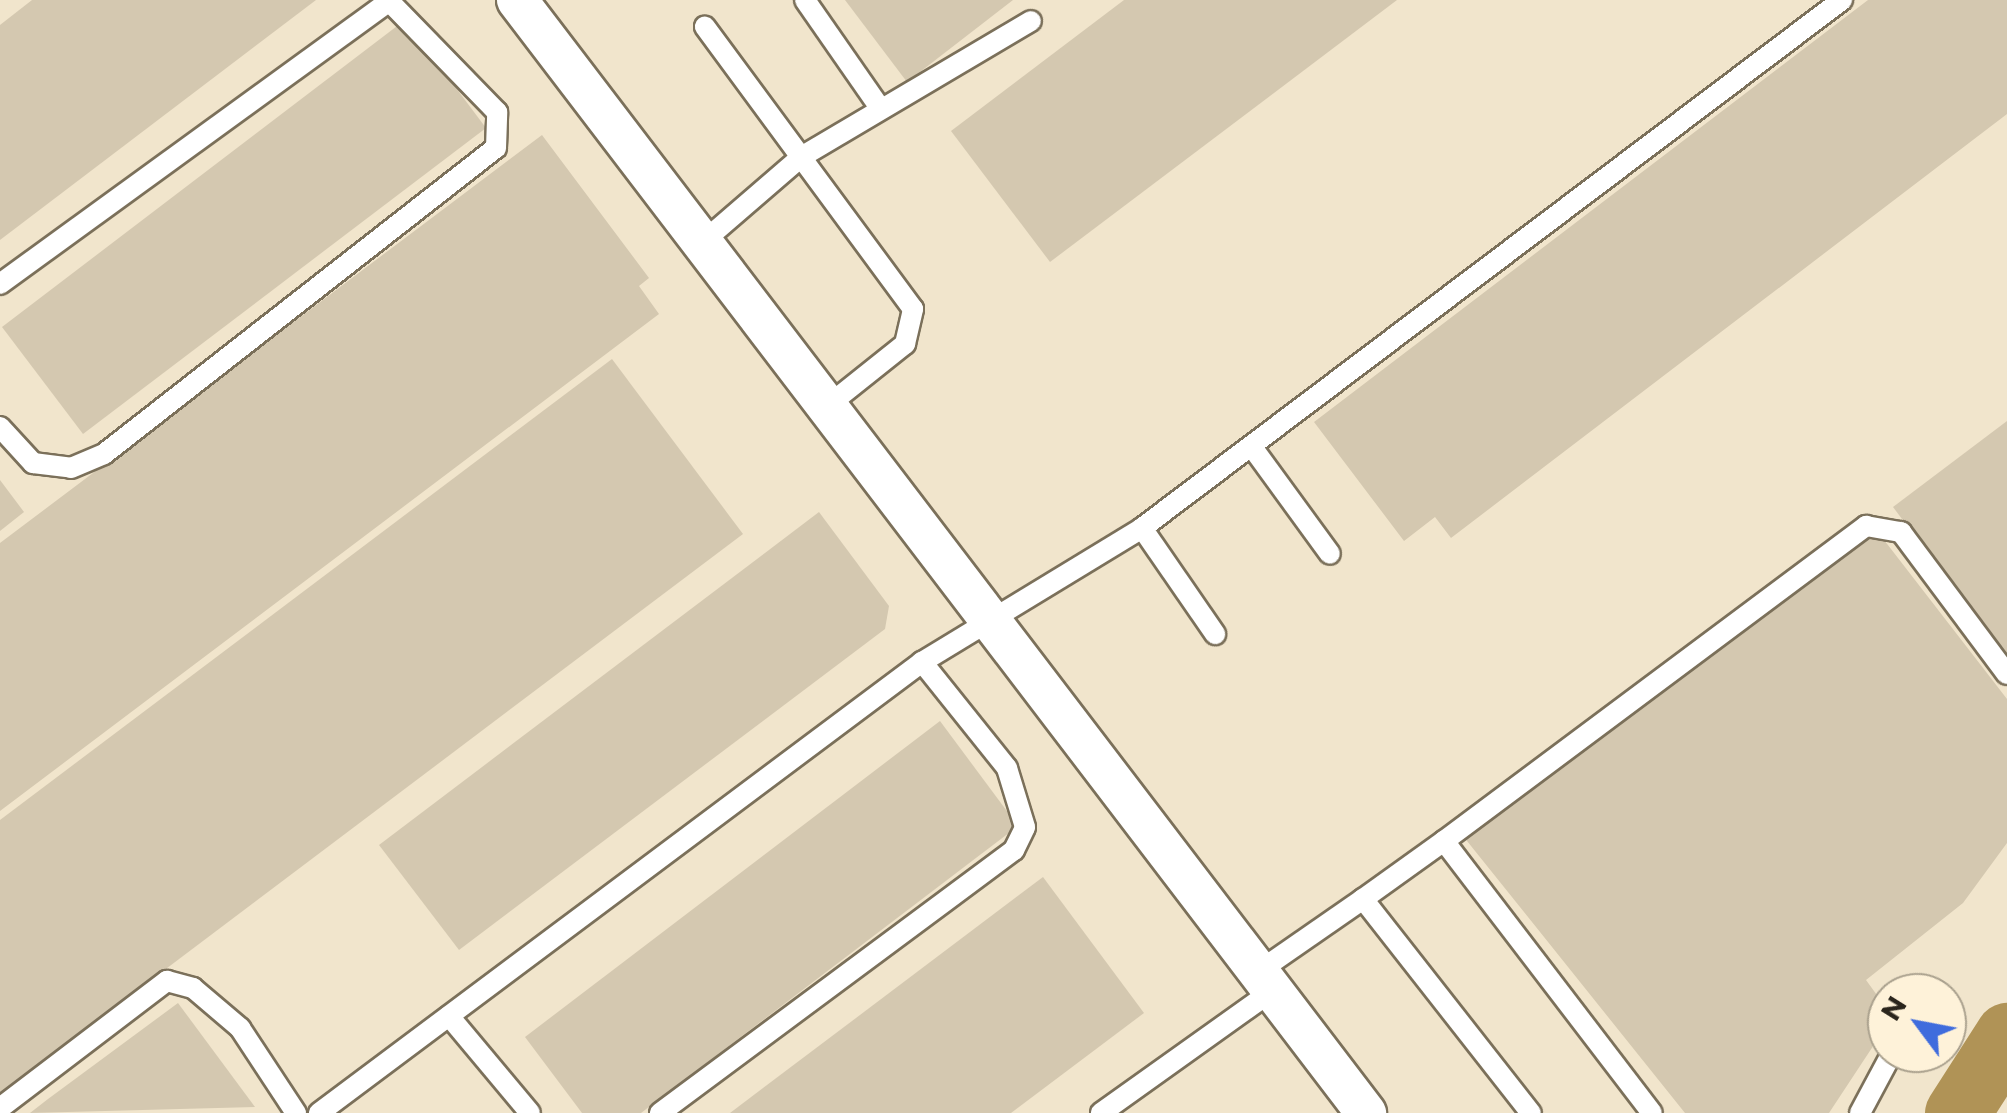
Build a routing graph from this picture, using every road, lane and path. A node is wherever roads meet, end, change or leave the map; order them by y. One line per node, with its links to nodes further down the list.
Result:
1 (805, 0): 7 (lane)
2 (1842, 0): 13 (lane)
3 (388, 1): 10 (lane); 12 (lane)
4 (519, 1): 9 (street)
5 (1030, 21): 7 (lane)
6 (706, 26): 8 (lane)
7 (880, 108): 8 (lane)
8 (802, 157): 9 (lane); 11 (lane)
9 (704, 240): 11 (street)
10 (0, 284)
11 (831, 403): 16 (street)
12 (0, 427)
13 (1252, 447): 14 (lane); 15 (lane)
14 (1142, 528): 16 (lane); 17 (lane)
15 (1330, 554)
16 (994, 618): 18 (lane); 22 (street)
17 (1216, 634)
18 (922, 662): 23 (lane); 29 (lane)
19 (2007, 674): 20 (lane)
20 (1444, 841): 21 (lane); 33 (lane)
21 (1363, 900): 22 (lane); 32 (lane)
22 (1269, 979): 30 (lane); 31 (street)
23 (449, 1016): 27 (lane); 28 (lane)
24 (1881, 1073): 34 (lane)
25 (0, 1108): 26 (lane)
26 (296, 1113)
27 (319, 1113)
28 (530, 1113)
29 (660, 1113)
30 (1101, 1113)
31 (1366, 1113)
32 (1531, 1113)
33 (1652, 1113)
34 (1860, 1113)

